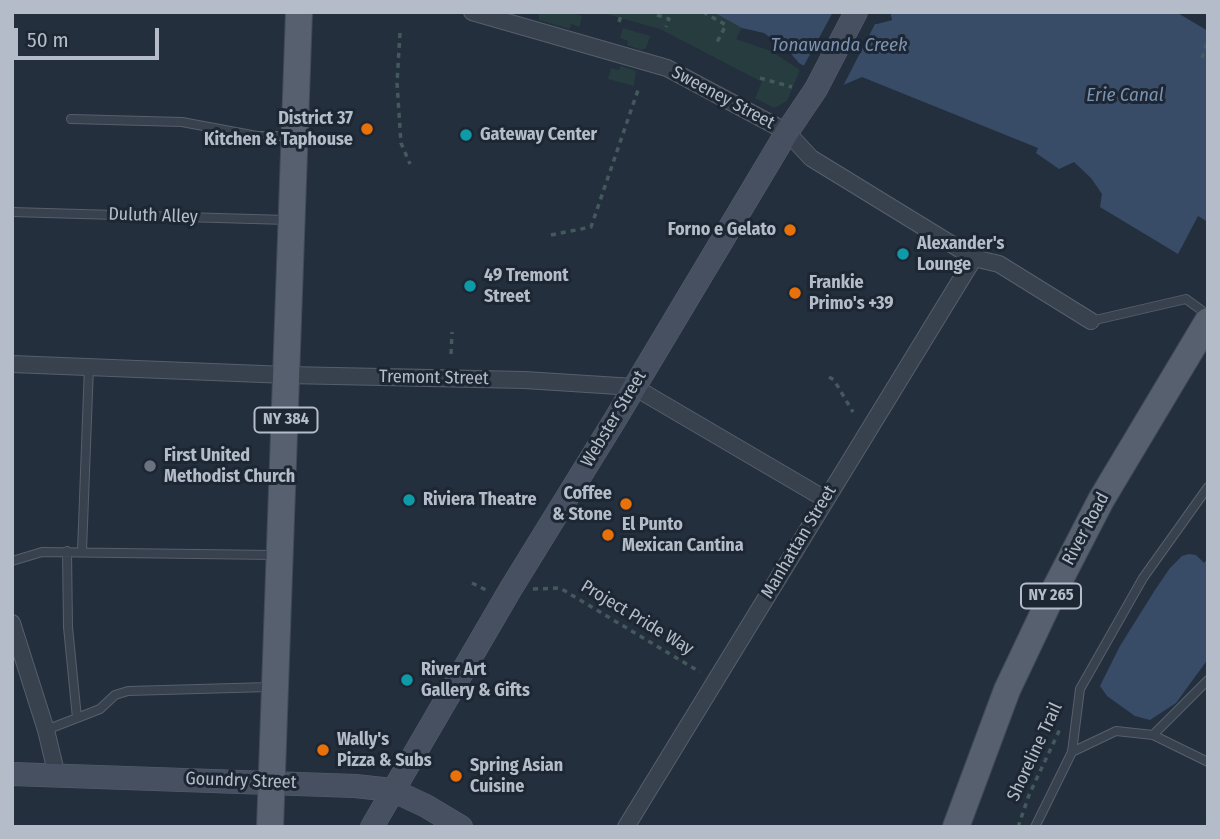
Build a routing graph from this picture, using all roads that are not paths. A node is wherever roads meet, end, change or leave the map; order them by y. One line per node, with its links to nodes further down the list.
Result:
1 (299, 12): 6 (main road, NY 384)
2 (472, 12): 5 (street, Sweeney Street)
3 (856, 12): 5 (street, Webster Street)
4 (71, 119): 6 (lane)
5 (787, 132): 9 (street, Sweeney Street); 16 (street, Webster Street)
6 (296, 136): 8 (main road, NY 384)
7 (12, 212): 8 (lane, Duluth Alley)
8 (293, 220): 15 (main road, NY 384)
9 (974, 258): 11 (street, Sweeney Street); 18 (street, Manhattan Street)
10 (1208, 315): 11 (lane)
11 (1091, 321)
12 (1208, 321): 39 (main road, River Road / NY 265)
13 (12, 364): 14 (street, Tremont Street)
14 (89, 366): 15 (street, Tremont Street); 20 (lane)
15 (287, 375): 16 (street, Tremont Street); 21 (main road, NY 384)
16 (634, 387): 18 (street, Tremont Street); 34 (street, Webster Street)
17 (1208, 487): 29 (lane)
18 (825, 499): 38 (street, Manhattan Street)
19 (67, 551): 20 (lane); 22 (lane); 26 (lane)
20 (82, 551): 21 (lane)
21 (281, 555): 25 (main road, NY 384)
22 (12, 561)
23 (12, 623): 27 (street)
24 (1208, 680): 28 (lane)
25 (276, 687): 26 (lane); 33 (main road, NY 384)
26 (77, 718): 27 (lane)
27 (46, 730): 32 (street)
28 (1153, 736): 29 (lane); 30 (lane)
29 (1072, 752): 40 (lane)
30 (1208, 762)
31 (12, 774): 32 (street, Goundry Street)
32 (57, 776): 33 (street, Goundry Street)
33 (272, 782): 34 (street, Goundry Street); 35 (main road, NY 384)
34 (391, 790): 36 (street, Webster Street); 37 (street, Goundry Street)
35 (270, 827)
36 (372, 827)
37 (461, 827)
38 (626, 827)
39 (956, 827)
40 (1035, 827)

